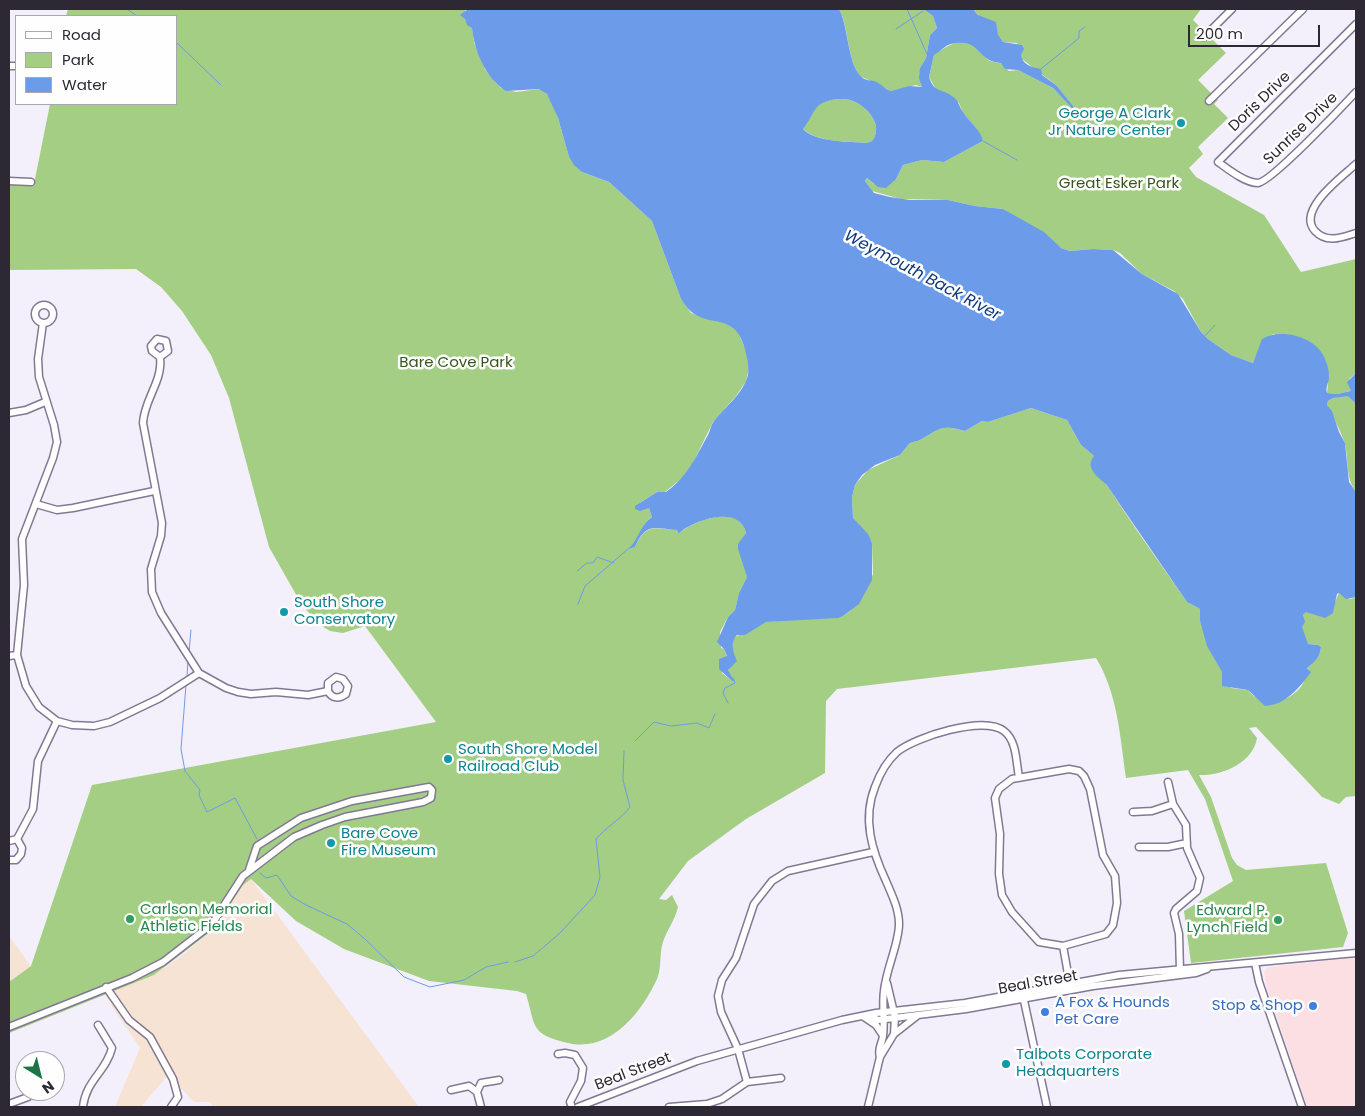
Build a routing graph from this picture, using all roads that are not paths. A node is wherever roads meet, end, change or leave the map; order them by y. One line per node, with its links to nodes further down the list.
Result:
1 (1232, 9): 4 (street)
2 (1303, 9): 6 (street)
3 (1356, 24): 10 (street, Doris Drive)
4 (1204, 38)
5 (1356, 92): 10 (street, Sunrise Drive)
6 (1209, 101)
7 (1356, 164): 11 (street)
8 (9, 180): 9 (street)
9 (31, 182)
10 (1263, 182)
11 (1356, 233)
12 (43, 323): 14 (street)
13 (160, 357): 16 (street)
14 (45, 402): 15 (street); 17 (street)
15 (9, 413)
16 (154, 491): 17 (street); 20 (street)
17 (36, 504): 19 (street)
18 (9, 656): 19 (street)
19 (17, 656): 22 (street)
20 (199, 673): 21 (street); 22 (street)
21 (328, 691)
22 (57, 721): 27 (street)
23 (1019, 777): 31 (street); 34 (street); 34 (street)
24 (1168, 782): 25 (street)
25 (1173, 804): 26 (street); 29 (street)
26 (1133, 812)
27 (18, 839): 28 (street); 32 (street)
28 (9, 841)
29 (1187, 843): 30 (street); 37 (street)
30 (1139, 847)
31 (873, 852): 38 (street); 51 (street)
32 (9, 860)
33 (249, 870): 33 (street); 40 (street)
34 (1062, 946): 39 (street)
35 (1356, 953): 36 (street, Beal Street)
36 (1255, 963): 37 (street, Beal Street); 67 (street)
37 (1180, 972): 39 (street, Beal Street)
38 (886, 979): 43 (street); 45 (street)
39 (1070, 986): 41 (street, Beal Street); 42 (street, Beal Street)
40 (106, 987): 48 (street); 60 (street)
41 (1021, 991): 42 (street); 43 (street, Beal Street)
42 (1023, 998): 44 (street, Beal Street); 66 (street)
43 (895, 1014): 44 (street, Beal Street); 45 (street, Beal Street); 49 (street)
44 (919, 1014): 49 (street)
45 (883, 1016): 46 (street, Beal Street); 50 (street)
46 (863, 1017): 50 (street); 51 (street, Beal Street)
47 (98, 1025): 59 (street)
48 (9, 1027)
49 (894, 1034): 53 (street)
50 (883, 1037): 53 (street)
51 (738, 1049): 56 (street); 63 (street, Beal Street)
52 (558, 1054): 62 (street)
53 (880, 1057): 65 (street)
54 (781, 1078): 56 (street)
55 (499, 1080): 58 (street)
56 (748, 1082): 64 (street)
57 (451, 1090): 58 (street)
58 (477, 1092): 61 (street)
59 (83, 1107)
60 (171, 1107)
61 (481, 1107)
62 (572, 1107)
63 (578, 1107)
64 (670, 1107)
65 (868, 1107)
66 (1047, 1107)
67 (1302, 1107)

